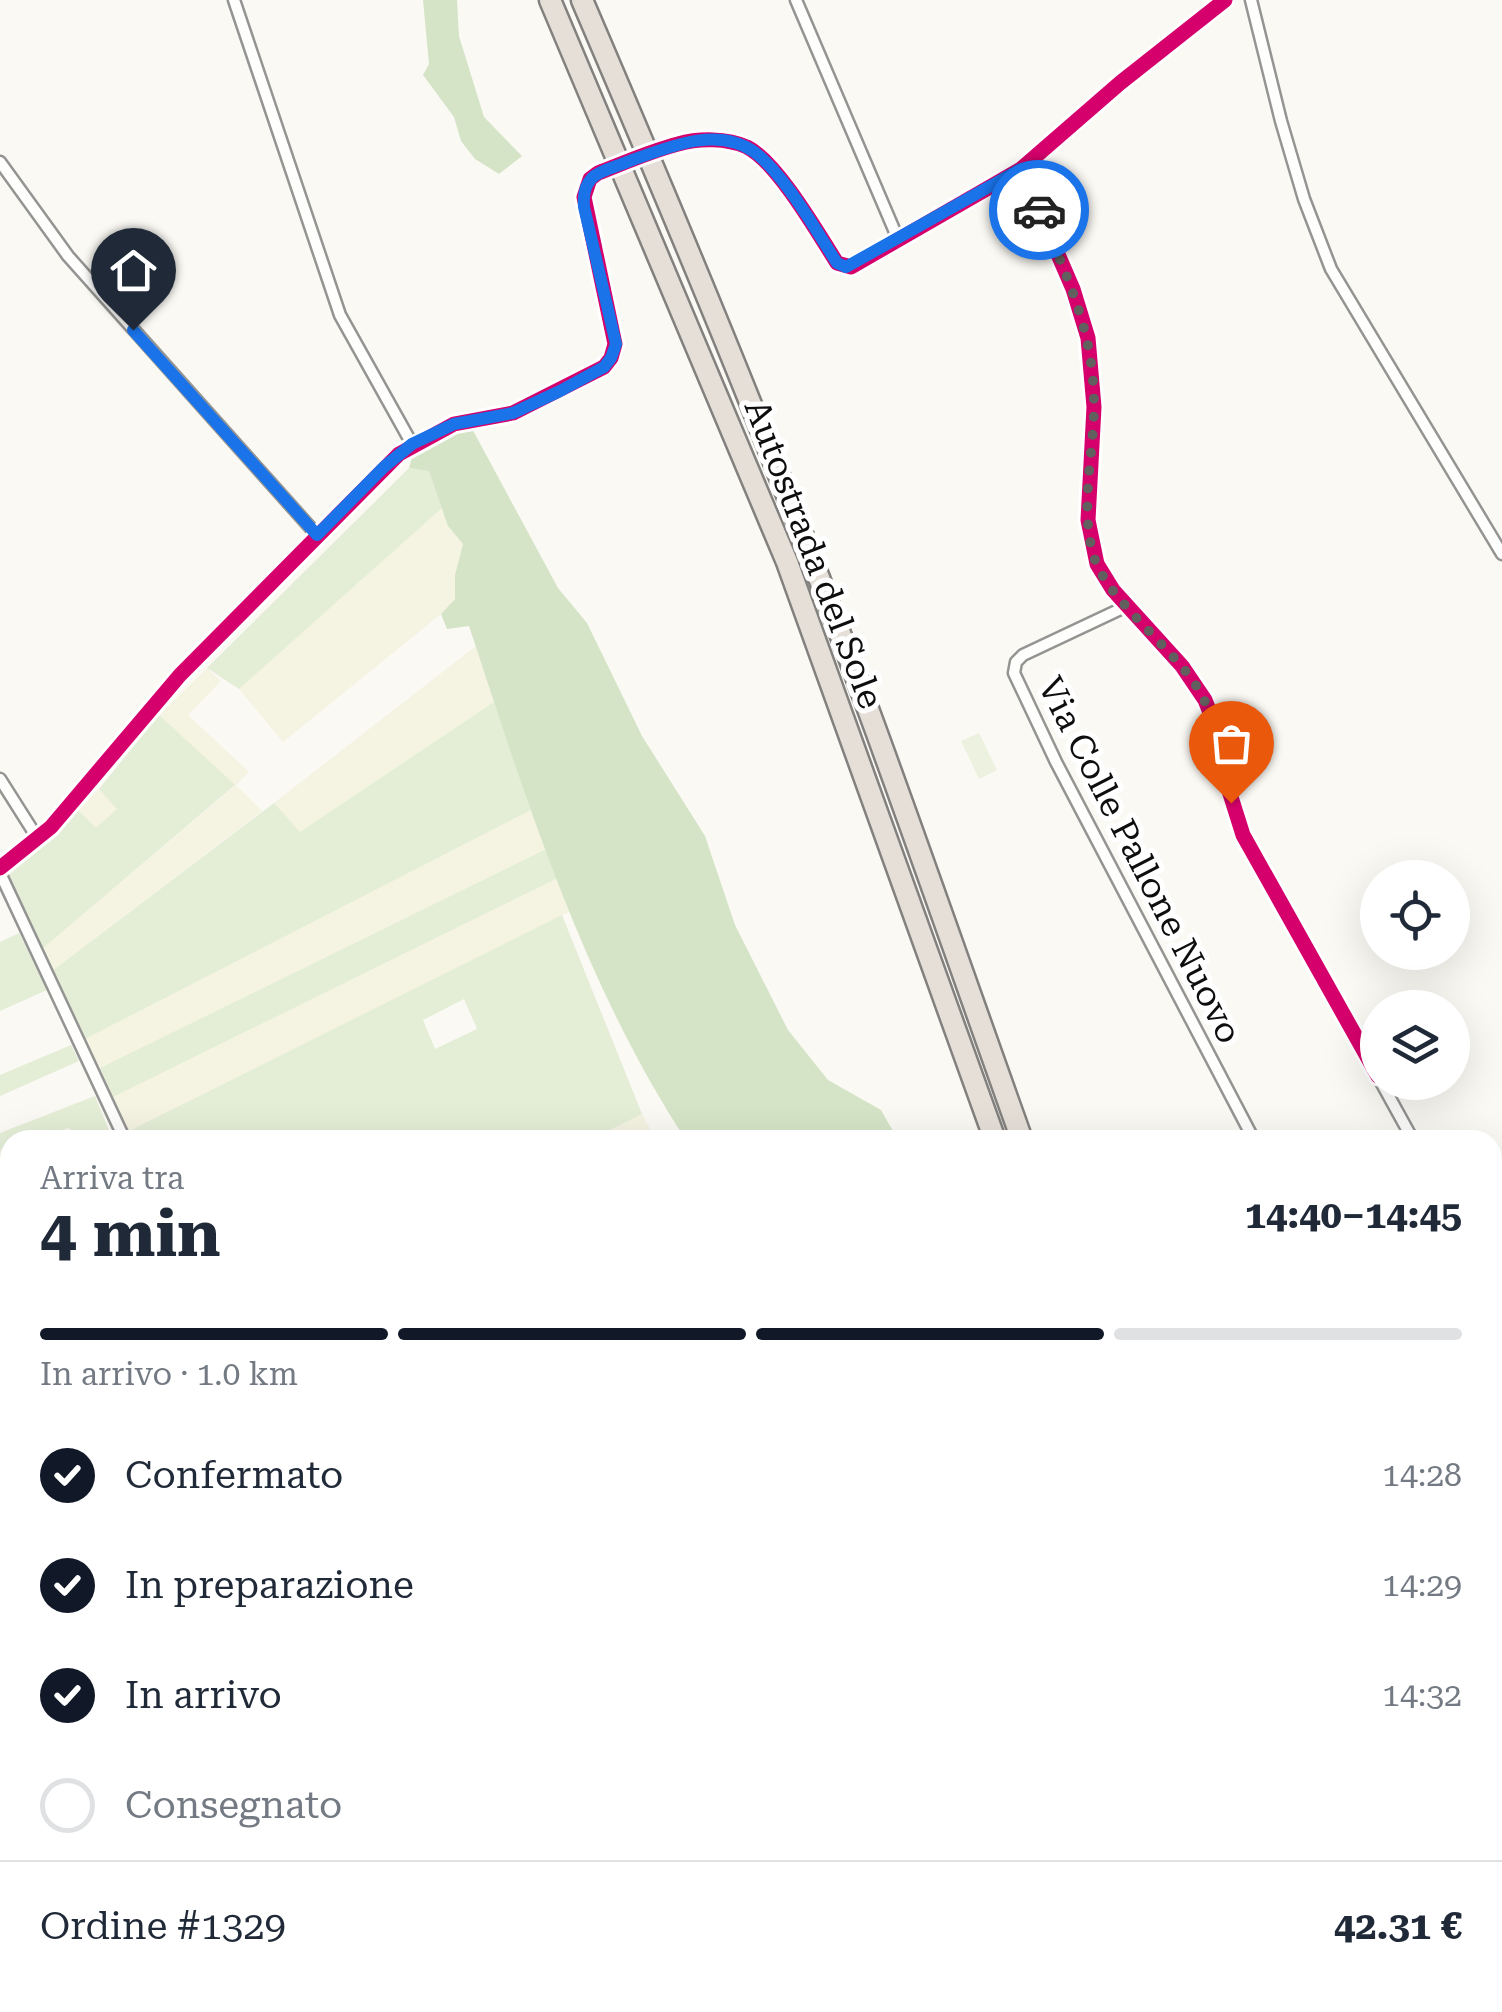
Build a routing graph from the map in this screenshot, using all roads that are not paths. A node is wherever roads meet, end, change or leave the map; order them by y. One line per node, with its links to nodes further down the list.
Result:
1 (234, 0): 10 (street)
2 (550, 0): 20 (highway, Autostrada del Sole)
3 (582, 0): 21 (highway, Autostrada del Sole)
4 (796, 0): 9 (street)
5 (1225, 0): 8 (street)
6 (1252, 0): 12 (street)
7 (0, 162): 11 (street)
8 (1021, 169): 9 (street); 13 (street)
9 (898, 238): 10 (street, bridge)
10 (412, 444): 11 (street)
11 (317, 535): 15 (street)
12 (1502, 554)
13 (1127, 606): 17 (street); 22 (street, Via Colle Pallone Nuovo)
14 (0, 779): 15 (street)
15 (38, 839): 16 (street)
16 (0, 871): 19 (street)
17 (1360, 1045)
18 (1391, 1100): 23 (street)
19 (120, 1130)
20 (991, 1130)
21 (1018, 1130)
22 (1249, 1130)
23 (1407, 1130)

